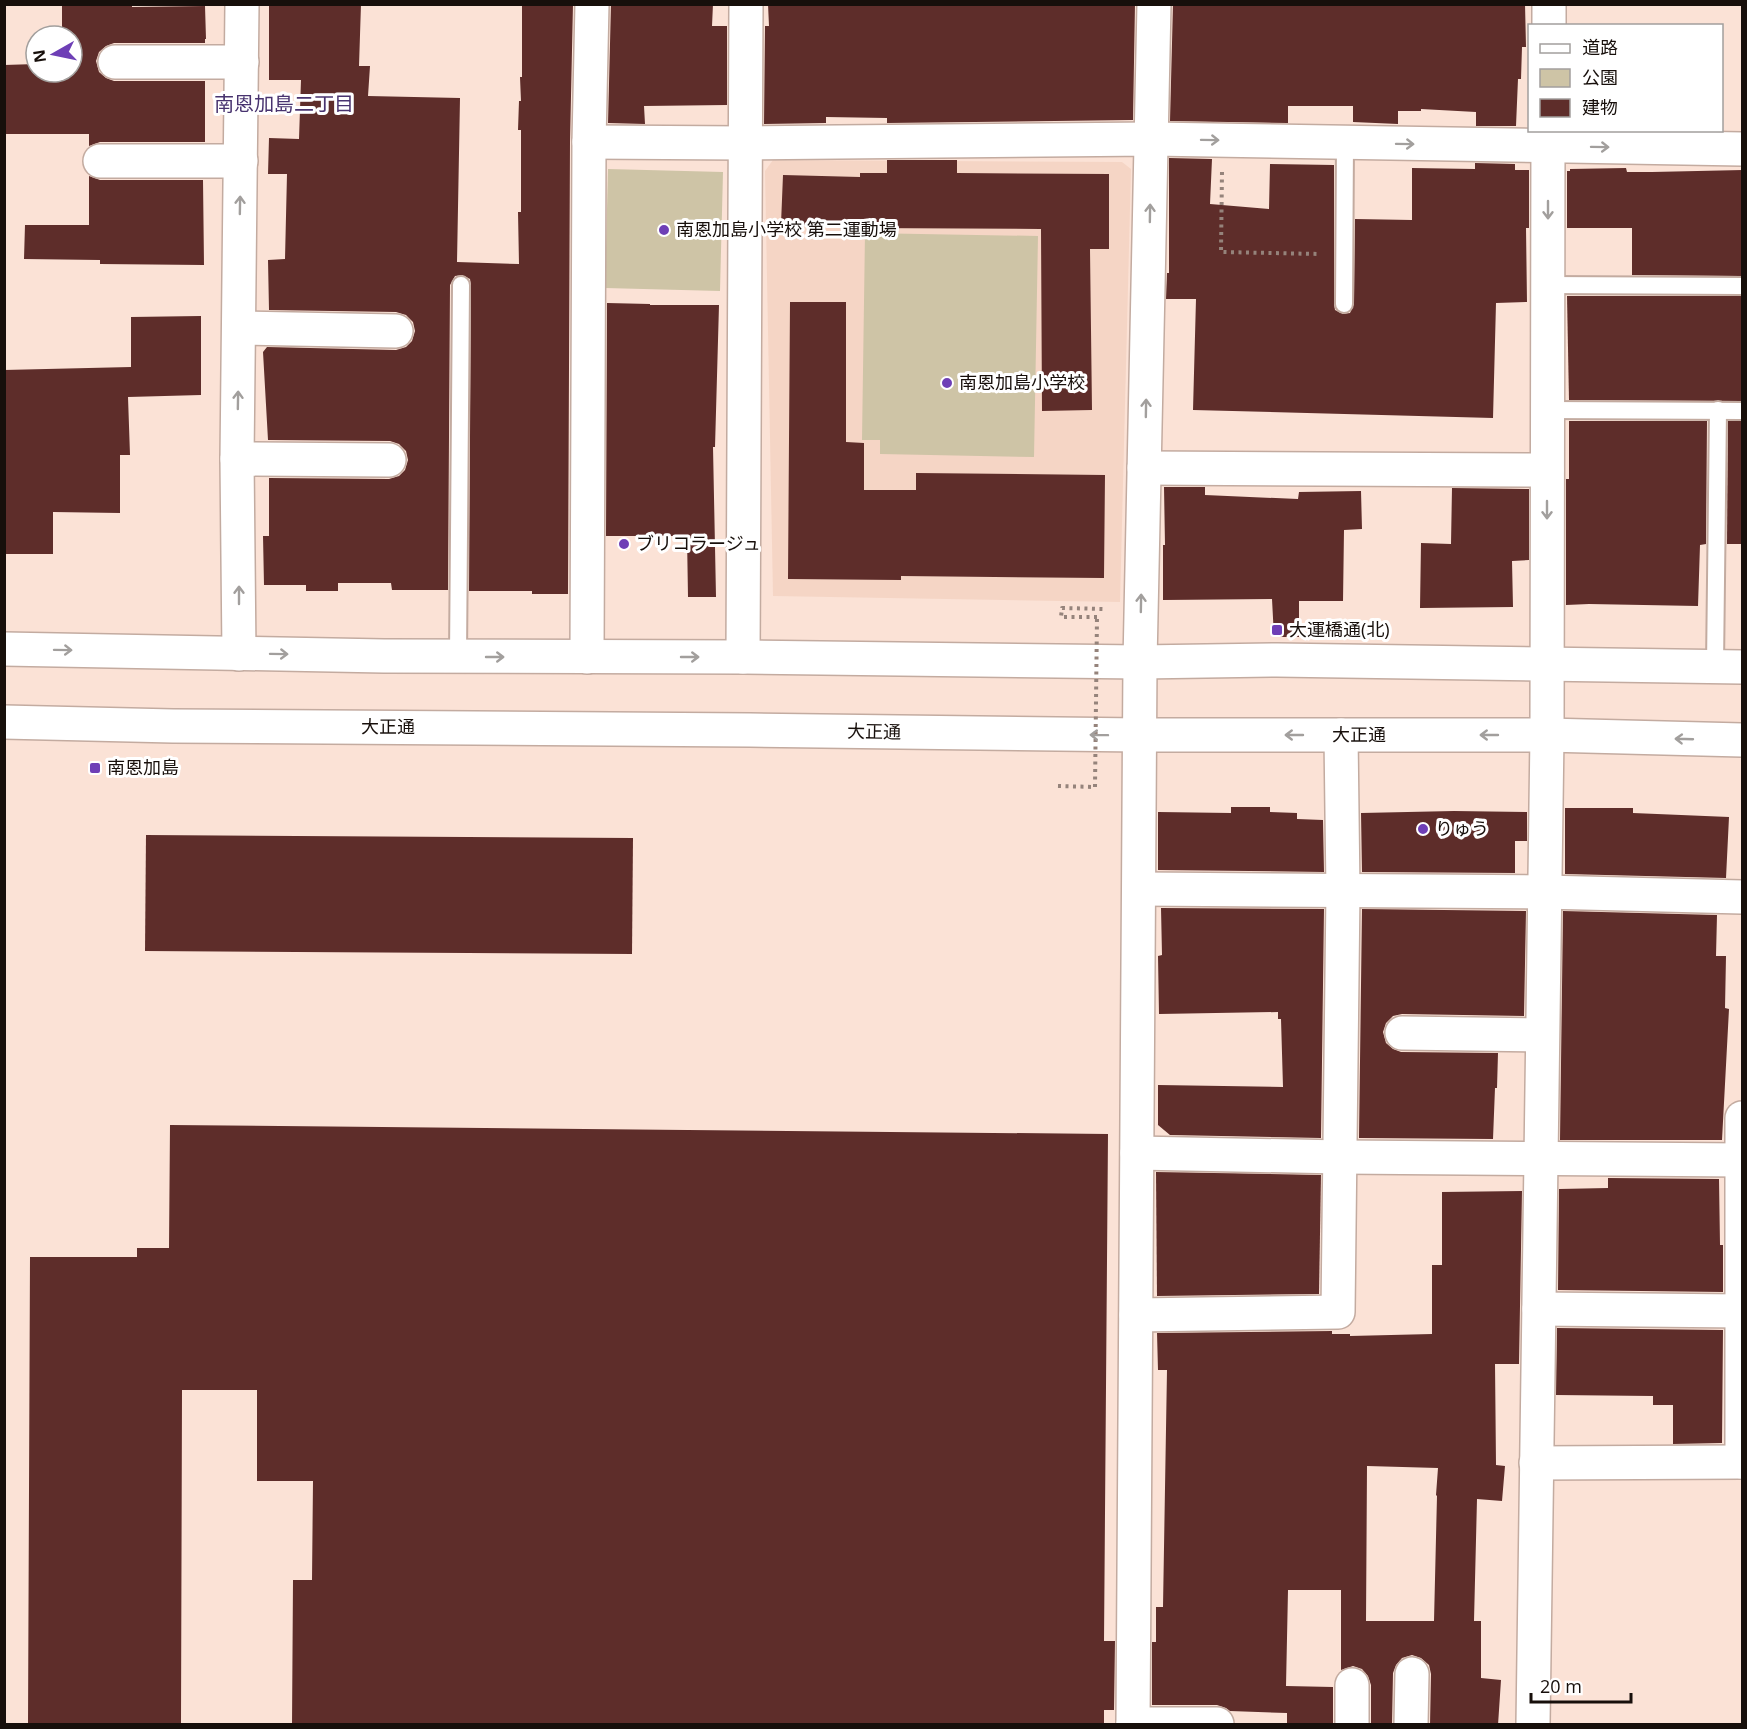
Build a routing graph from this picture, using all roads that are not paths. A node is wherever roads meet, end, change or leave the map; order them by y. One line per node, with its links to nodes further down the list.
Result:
1 (242, 4): 8 (street)
2 (592, 4): 11 (street)
3 (746, 4): 12 (street)
4 (1154, 4): 10 (street)
5 (1549, 4): 6 (street)
6 (1549, 24)
7 (115, 62): 8 (street)
8 (242, 62): 15 (street)
9 (1548, 138): 13 (street, one-way to 9); 14 (street, one-way to 14); 18 (street, one-way to 18)
10 (1152, 139): 12 (street); 13 (street, one-way to 13); 28 (street, one-way to 10)
11 (589, 142): 12 (street); 33 (street)
12 (744, 143): 34 (street)
13 (1345, 143): 20 (lane)
14 (1743, 149)
15 (241, 160): 16 (street); 21 (street, one-way to 15)
16 (99, 161)
17 (461, 285): 32 (lane)
18 (1548, 285): 19 (lane); 23 (street)
19 (1743, 286)
20 (1344, 304)
21 (239, 328): 22 (street); 26 (street, one-way to 21)
22 (396, 331)
23 (1548, 410): 24 (lane); 29 (street)
24 (1718, 410): 25 (lane); 37 (lane)
25 (1743, 411)
26 (237, 459): 27 (street); 31 (street, one-way to 26)
27 (389, 460)
28 (1144, 468): 29 (street); 35 (street, one-way to 28)
29 (1547, 470): 36 (street, one-way to 36)
30 (4, 649): 31 (street, one-way to 31)
31 (239, 654): 32 (street, one-way to 32)
32 (458, 657): 33 (street, one-way to 33)
33 (586, 657): 34 (street, one-way to 34)
34 (743, 657): 35 (street)
35 (1140, 662): 36 (street); 39 (street)
36 (1547, 664): 37 (street); 41 (street)
37 (1729, 667)
38 (4, 722): 39 (street, 大正通, one-way to 38)
39 (1140, 735): 40 (street, 大正通, one-way to 39); 43 (street)
40 (1341, 735): 41 (street, 大正通, one-way to 40); 44 (street)
41 (1547, 735): 42 (street, 大正通, one-way to 41); 45 (street)
42 (1743, 740)
43 (1140, 890): 44 (street); 50 (street)
44 (1343, 891): 45 (street); 51 (street)
45 (1544, 892): 46 (street); 48 (street)
46 (1743, 897)
47 (1402, 1033): 48 (street)
48 (1542, 1035): 52 (street)
49 (1743, 1118): 53 (street)
50 (1137, 1153): 51 (street); 56 (street)
51 (1341, 1157): 52 (street); 56 (street)
52 (1540, 1159): 53 (street); 54 (street)
53 (1742, 1160): 55 (street)
54 (1539, 1309): 55 (street); 58 (street)
55 (1742, 1311): 57 (street)
56 (1136, 1315): 61 (street)
57 (1742, 1462): 58 (street)
58 (1536, 1463): 65 (street)
59 (1412, 1674): 64 (street)
60 (1352, 1685): 63 (street)
61 (1132, 1724): 62 (street)
62 (1217, 1725)
63 (1352, 1725)
64 (1411, 1725)
65 (1533, 1725)

